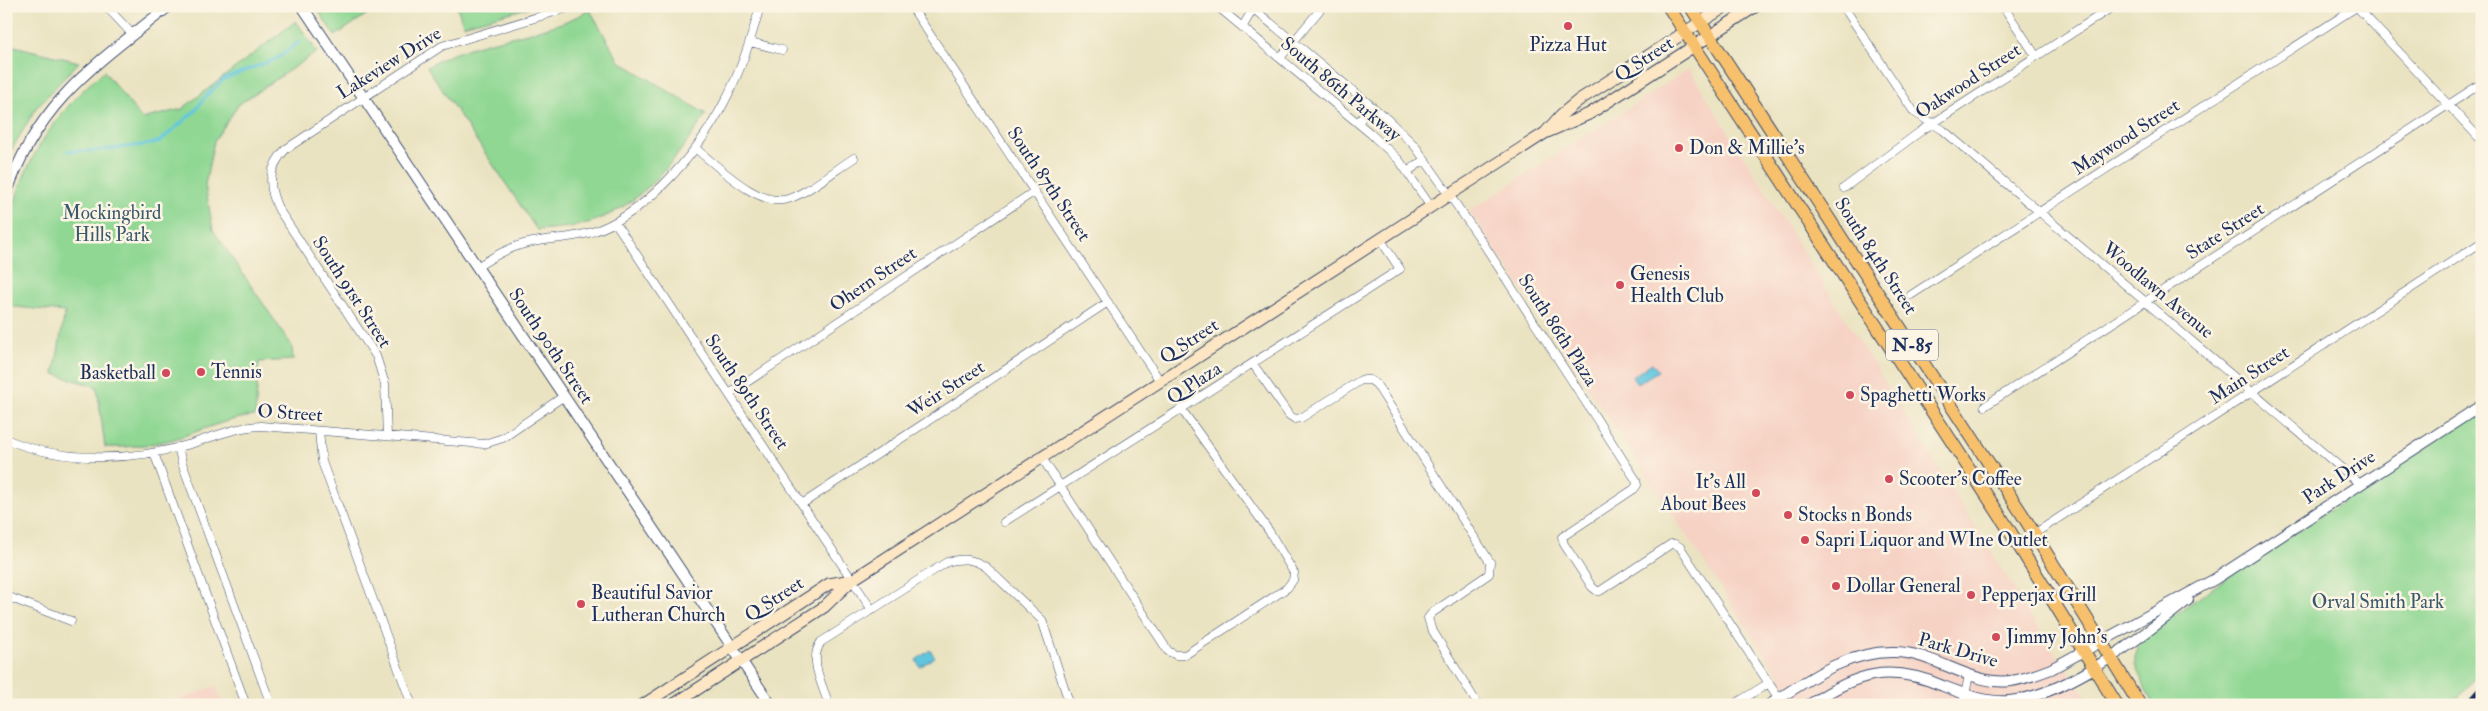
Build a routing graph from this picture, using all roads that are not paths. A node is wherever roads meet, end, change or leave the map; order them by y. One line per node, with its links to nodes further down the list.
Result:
1 (106, 6): 21 (street)
2 (169, 6): 21 (street)
3 (302, 6): 30 (street, South 90th Street)
4 (574, 6): 30 (street, Lakeview Drive)
5 (760, 6): 23 (street)
6 (911, 6): 43 (street, South 87th Street)
7 (1218, 6): 19 (street, South 86th Parkway)
8 (1323, 6): 24 (street)
9 (1668, 6): 20 (main road, South 84th Street / N-85)
10 (1690, 6): 18 (main road, South 84th Street / N-85)
11 (1726, 6): 18 (main road, Q Street)
12 (1756, 6): 22 (main road, Q Street)
13 (1843, 6): 34 (street, Woodlawn Avenue)
14 (2003, 6): 27 (street)
15 (2114, 6): 27 (street, Oakwood Street)
16 (2357, 6): 31 (street); 47 (street, Maywood Street)
17 (1251, 8): 19 (street); 24 (street, South 86th Parkway)
18 (1701, 23): 20 (main road, Q Street); 22 (main road, South 84th Street / N-85)
19 (1243, 26): 28 (street, South 86th Parkway)
20 (1685, 33): 25 (main road, South 84th Street / N-85); 35 (main road, Q Street)
21 (133, 35): 45 (street)
22 (1710, 37): 25 (main road, Q Street); 73 (main road, South 84th Street / N-85)
23 (750, 42): 26 (street); 37 (street)
24 (1294, 43): 28 (street); 32 (street, South 86th Parkway)
25 (1694, 47): 35 (main road, Q Street); 81 (main road, South 84th Street / N-85)
26 (782, 50)
27 (2036, 56): 34 (street, Oakwood Street)
28 (1280, 58): 33 (street, South 86th Parkway)
29 (2482, 83): 31 (street, State Street)
30 (363, 97): 40 (street, Lakeview Drive); 51 (street, South 90th Street)
31 (2448, 105): 36 (street); 54 (street, State Street)
32 (1371, 106): 33 (street); 39 (street, South 86th Parkway)
33 (1358, 123): 41 (street, South 86th Parkway)
34 (1932, 124): 42 (street, Oakwood Street); 47 (street, Woodlawn Avenue)
35 (1546, 133): 44 (main road, Q Street)
36 (2482, 141)
37 (696, 150): 38 (street); 48 (street)
38 (854, 158)
39 (1424, 160): 41 (street); 44 (street, South 86th Parkway)
40 (271, 172): 64 (street, South 91st Street)
41 (1406, 172): 46 (street, South 86th Parkway)
42 (1844, 188)
43 (1035, 191): 53 (street, South 87th Street); 58 (street, Ohern Street)
44 (1449, 194): 46 (main road, Q Street); 86 (street, South 86th Plaza)
45 (6, 195)
46 (1431, 206): 49 (main road, Q Street)
47 (2040, 212): 52 (street, Maywood Street); 54 (street, Woodlawn Avenue)
48 (614, 222): 51 (street); 58 (street, South 89th Street)
49 (1380, 239): 55 (street, Q Plaza); 56 (main road, Q Street)
50 (2482, 242): 57 (street, Main Street)
51 (477, 267): 59 (street, South 90th Street)
52 (1911, 295)
53 (1108, 302): 56 (street, South 87th Street); 71 (street, Weir Street)
54 (2147, 302): 57 (street, Woodlawn Avenue); 61 (street, State Street)
55 (1253, 364): 62 (street, Q Plaza); 97 (street)
56 (1160, 381): 68 (main road, Q Street)
57 (2253, 392): 69 (street, Woodlawn Avenue); 73 (street, Main Street)
58 (729, 394): 71 (street, South 89th Street)
59 (564, 396): 64 (street, O Street); 80 (street, South 90th Street)
60 (2482, 405): 69 (street, Park Drive)
61 (1985, 406)
62 (1182, 410): 70 (street, Q Plaza); 70 (street)
63 (319, 431): 64 (street, O Street); 66 (street, O Street); 91 (street)
64 (387, 436)
65 (6, 439): 67 (street, O Street)
66 (178, 447): 67 (street, O Street); 90 (street)
67 (154, 453): 89 (street)
68 (1042, 458): 70 (street); 75 (main road, Q Street)
69 (2360, 484): 74 (street, Park Drive)
70 (1061, 487): 72 (street, Q Plaza)
71 (802, 504): 75 (street, South 89th Street)
72 (1004, 522)
73 (2034, 534): 79 (main road, South 84th Street / N-85)
74 (2215, 579): 79 (street, Park Drive); 82 (street, Park Drive)
75 (852, 580): 77 (street, South 89th Street); 80 (main road, Q Street); 83 (main road, Q Street)
76 (6, 596): 78 (street)
77 (872, 610): 95 (street); 96 (street)
78 (70, 621)
79 (2102, 642): 81 (street, Park Drive); 82 (main road, South 84th Street / N-85)
80 (732, 647): 83 (street, South 90th Street); 92 (main road, Q Street)
81 (2084, 652): 84 (main road, South 84th Street / N-85); 85 (street, Park Drive)
82 (2110, 656): 84 (street, Park Drive); 103 (main road, South 84th Street / N-85)
83 (741, 660): 93 (main road, Q Street); 94 (street, South 90th Street)
84 (2093, 667): 87 (street, Park Drive); 102 (main road, South 84th Street / N-85)
85 (1969, 675): 87 (street); 88 (street, Park Drive)
86 (1768, 683): 88 (street); 98 (street)
87 (1964, 694): 100 (street, Park Drive); 101 (street)
88 (1781, 702): 99 (street, Park Drive)
89 (246, 705)
90 (272, 705)
91 (412, 705)
92 (643, 705)
93 (673, 705)
94 (770, 705)
95 (828, 705)
96 (1070, 705)
97 (1478, 705)
98 (1733, 705)
99 (1769, 705)
100 (1809, 705)
101 (1964, 705)
102 (2117, 705)
103 (2140, 705)

